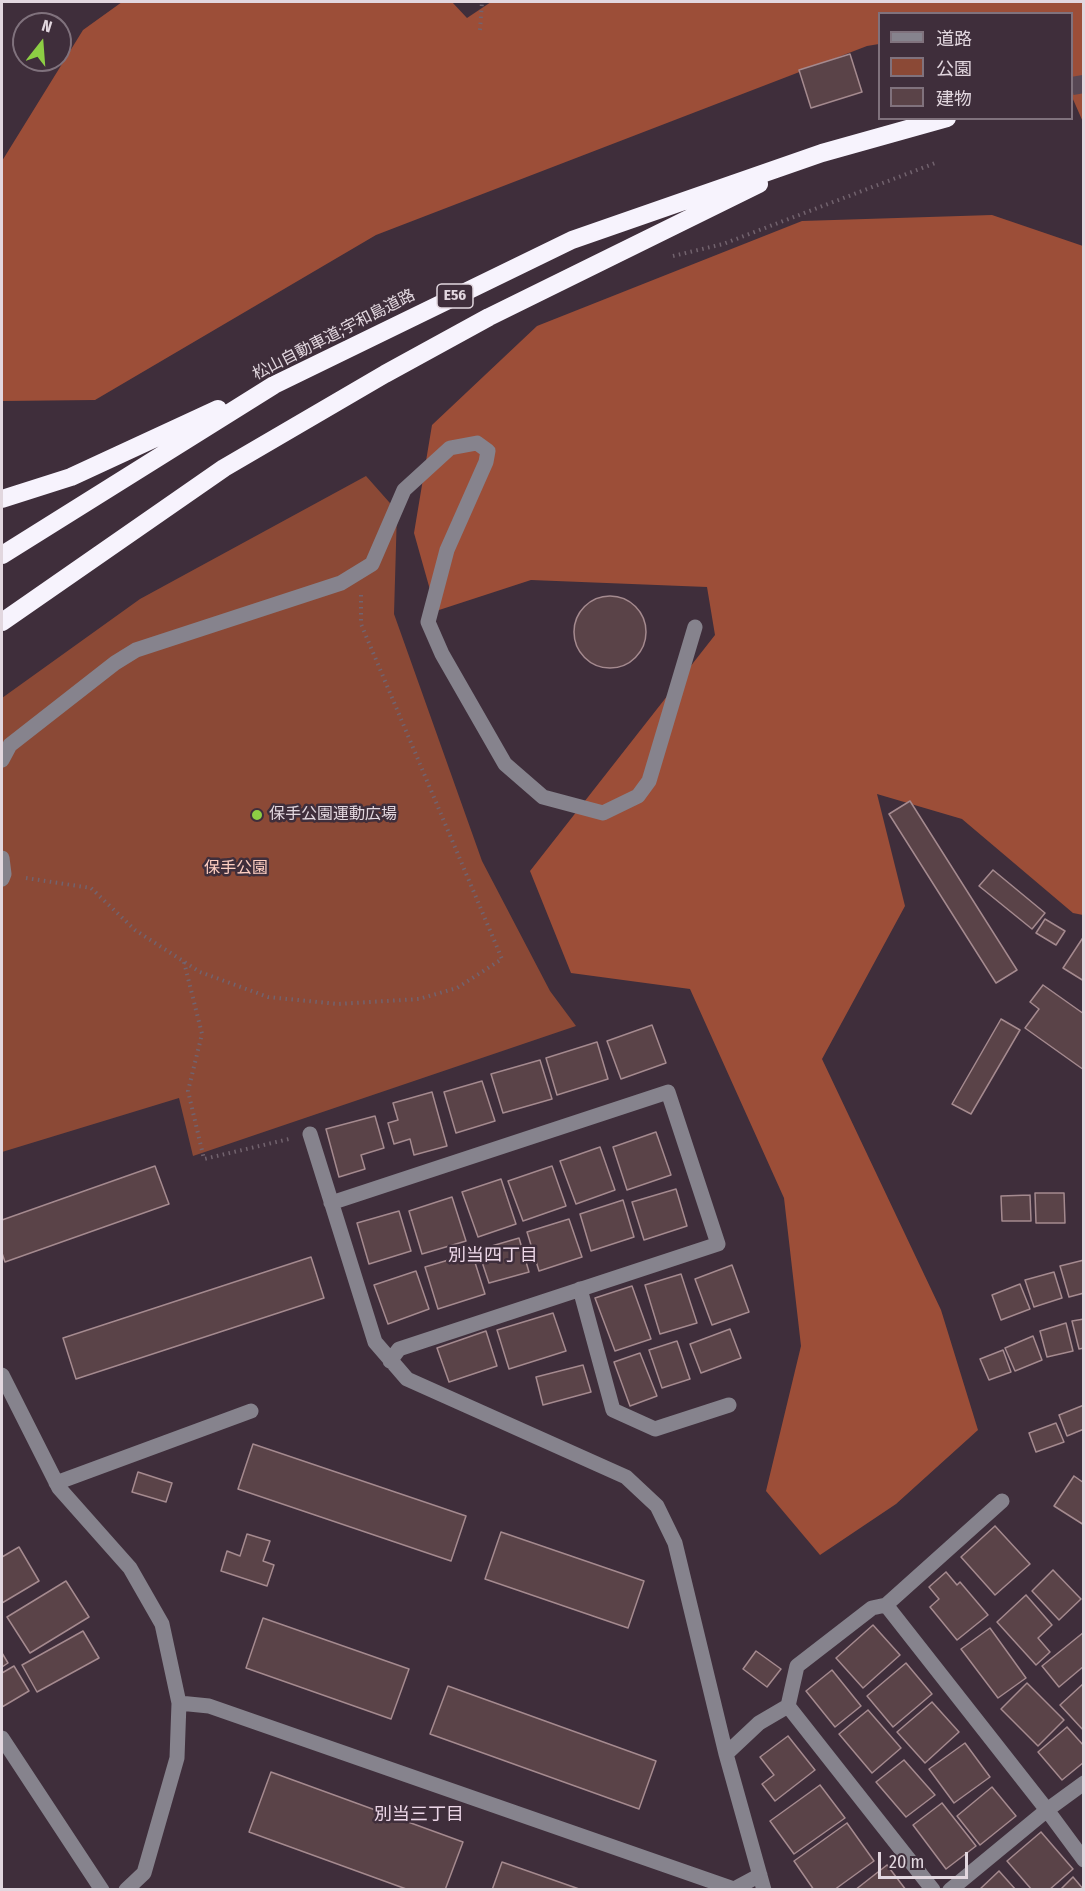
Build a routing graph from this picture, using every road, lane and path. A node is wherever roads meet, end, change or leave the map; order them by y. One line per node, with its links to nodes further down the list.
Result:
1 (482, 2): 2 (path)
2 (480, 30)
3 (939, 120): 4 (highway, 松山自動車道;宇和島道路 / E56)
4 (822, 153): 7 (highway, 松山自動車道;宇和島道路 / E56); 11 (highway)
5 (938, 162): 6 (path)
6 (672, 256)
7 (274, 385): 8 (highway); 9 (highway, 松山自動車道;宇和島道路 / E56)
8 (2, 499)
9 (2, 555)
10 (356, 574): 12 (street); 13 (street); 15 (path)
11 (2, 622)
12 (695, 627)
13 (2, 760)
14 (2, 870): 15 (path)
15 (184, 962): 16 (path)
16 (310, 1134): 17 (street)
17 (331, 1203): 18 (street); 19 (street)
18 (580, 1289): 19 (street); 21 (street)
19 (390, 1361): 29 (street)
20 (2, 1375): 23 (street)
21 (729, 1405)
22 (251, 1411): 23 (street)
23 (56, 1483): 26 (street)
24 (1002, 1502): 25 (street)
25 (886, 1605): 27 (street); 31 (street)
26 (179, 1703): 33 (street); 35 (street)
27 (788, 1706): 29 (street); 36 (street)
28 (2, 1738): 34 (street)
29 (726, 1754): 33 (street)
30 (1083, 1783): 31 (street)
31 (1047, 1810): 32 (street); 37 (street)
32 (1083, 1860)
33 (762, 1882)
34 (102, 1890)
35 (126, 1890)
36 (933, 1890)
37 (950, 1890)

